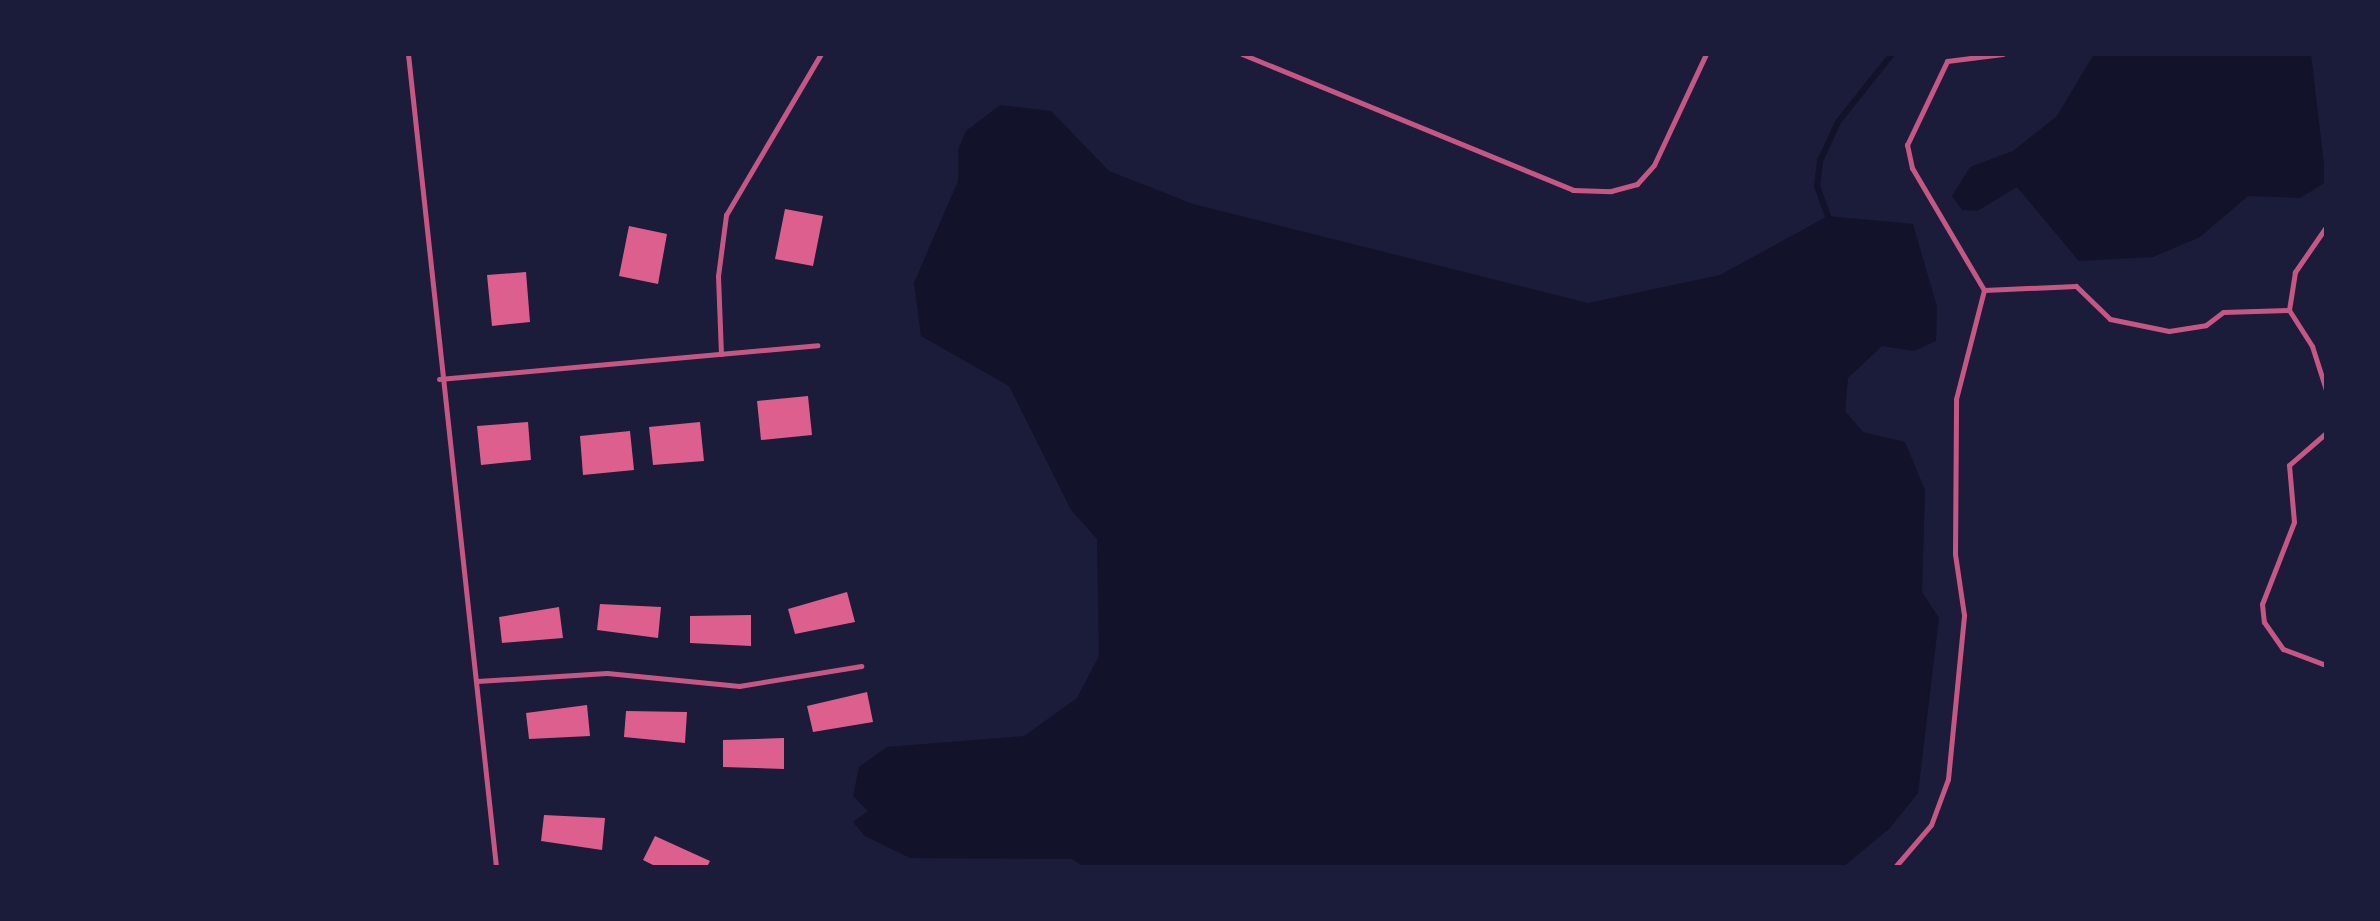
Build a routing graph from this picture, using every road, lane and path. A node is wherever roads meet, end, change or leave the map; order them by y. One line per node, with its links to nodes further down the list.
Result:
1 (408, 54): 11 (lane)
2 (821, 54): 10 (lane)
3 (1242, 54): 4 (lane)
4 (1706, 54)
5 (2003, 54): 7 (lane)
6 (2326, 227): 8 (lane)
7 (1984, 290): 8 (lane); 18 (lane)
8 (2289, 310): 12 (lane)
9 (817, 345): 10 (lane)
10 (721, 354): 11 (lane)
11 (439, 379): 16 (lane)
12 (2326, 390)
13 (2326, 433): 14 (lane)
14 (2326, 665)
15 (861, 666): 16 (lane)
16 (477, 681): 17 (lane)
17 (496, 867)
18 (1895, 867)

